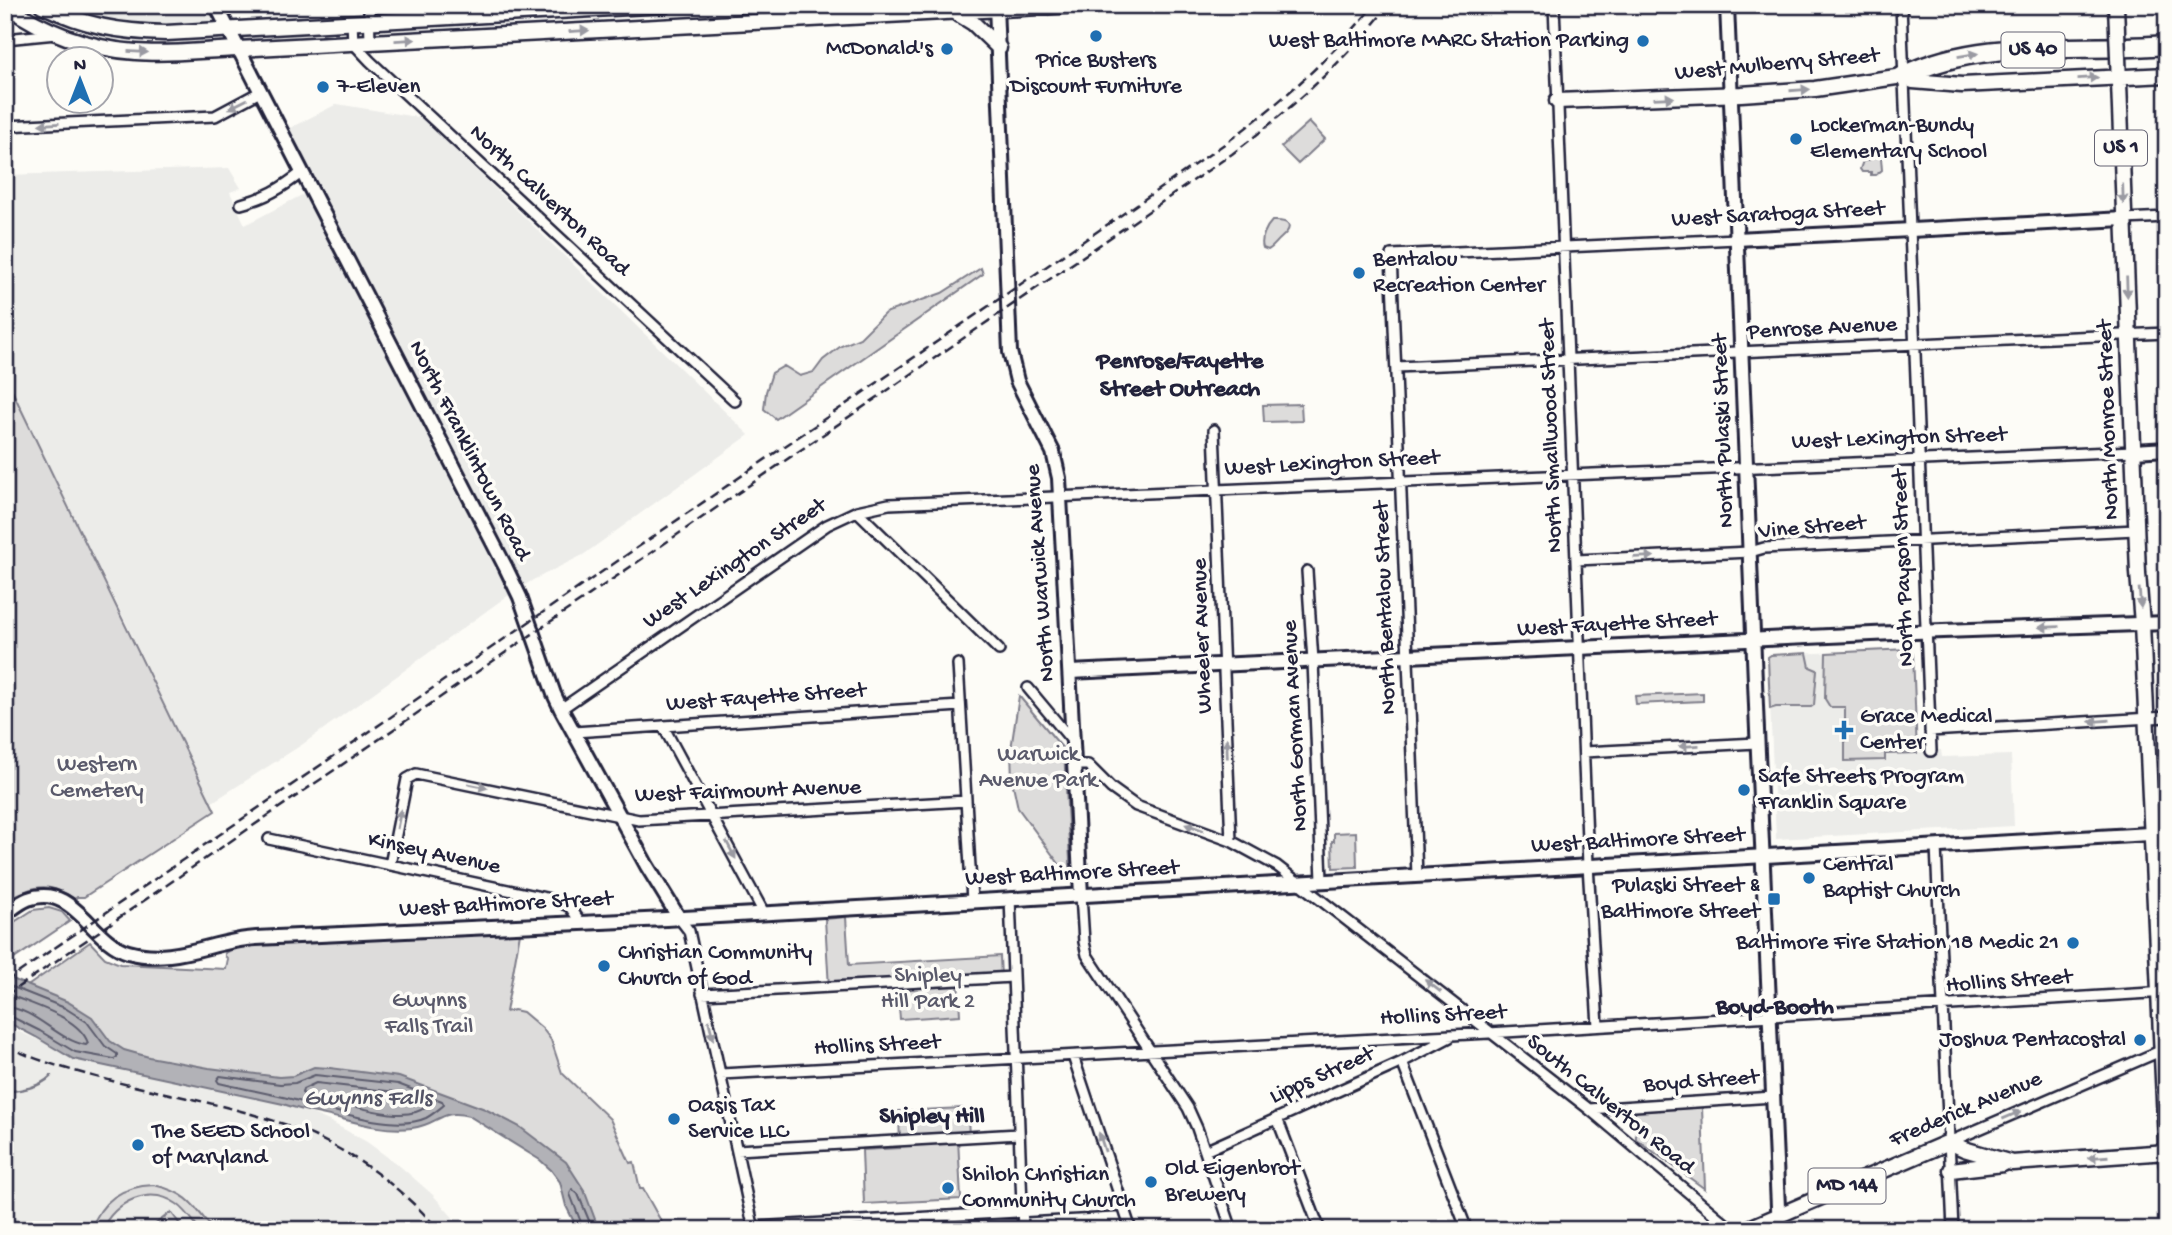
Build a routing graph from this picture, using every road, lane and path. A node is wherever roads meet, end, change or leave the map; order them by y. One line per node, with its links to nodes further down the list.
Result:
1 (6, 5): 19 (main road)
2 (42, 5): 17 (main road)
3 (216, 5): 17 (street, North Franklintown Road)
4 (369, 5): 15 (street)
5 (666, 5): 11 (main road)
6 (1077, 5): 12 (main road)
7 (1554, 5): 31 (street, North Smallwood Street)
8 (1727, 5): 30 (street, North Pulaski Street)
9 (1901, 5): 27 (street, North Payson Street)
10 (2116, 5): 28 (main road, North Monroe Street / US 1, bridge)
11 (615, 7): 15 (main road); 18 (street)
12 (999, 7): 14 (main road); 24 (street, North Warwick Avenue)
13 (807, 12): 14 (main road); 18 (main road)
14 (953, 12): 24 (main road)
15 (369, 21): 16 (main road); 21 (street)
16 (352, 22): 17 (main road); 22 (street)
17 (228, 29): 25 (street, North Franklintown Road)
18 (616, 29): 21 (main road, one-way to 18)
19 (59, 34): 20 (street); 25 (main road, one-way to 25)
20 (5, 39)
21 (370, 42): 22 (main road)
22 (353, 43): 25 (main road); 47 (street, North Calverton Road)
23 (2167, 45): 27 (highway, US 40, one-way to 23)
24 (999, 48): 56 (street, North Warwick Avenue)
25 (238, 49): 29 (street, North Franklintown Road)
26 (2167, 75): 28 (main road, West Mulberry Street)
27 (1903, 76): 28 (main road, West Mulberry Street, one-way to 28); 30 (main road, West Mulberry Street / US 40, one-way to 27); 37 (street, North Payson Street)
28 (2119, 77): 36 (main road, North Monroe Street / US 1, one-way to 36)
29 (260, 93): 32 (street, one-way to 32); 33 (street, North Franklintown Road)
30 (1731, 95): 31 (main road, West Mulberry Street / US 40, one-way to 30); 38 (street, North Pulaski Street)
31 (1557, 101): 39 (street, North Smallwood Street)
32 (5, 126)
33 (301, 173): 34 (street); 76 (street, North Franklintown Road)
34 (241, 204)
35 (2167, 217): 36 (street, West Saratoga Street)
36 (2124, 219): 37 (street, West Saratoga Street); 42 (main road, North Monroe Street / US 1, one-way to 42)
37 (1910, 229): 38 (street, West Saratoga Street); 43 (street, North Payson Street)
38 (1737, 239): 39 (street, West Saratoga Street); 44 (street, North Pulaski Street)
39 (1563, 247): 40 (street, West Saratoga Street); 45 (street, North Smallwood Street)
40 (1391, 254): 46 (street, North Bentalou Street)
41 (2167, 333): 42 (street, Penrose Avenue)
42 (2129, 335): 43 (street, Penrose Avenue); 50 (main road, North Monroe Street / US 1)
43 (1914, 343): 44 (street, Penrose Avenue); 51 (street, North Payson Street)
44 (1742, 352): 45 (street, Penrose Avenue); 52 (street, North Pulaski Street)
45 (1568, 359): 46 (street, Penrose Avenue); 53 (street, North Smallwood Street)
46 (1396, 367): 54 (street, North Bentalou Street)
47 (734, 401)
48 (1214, 429): 55 (street, Wheeler Avenue)
49 (2167, 449): 50 (street, West Lexington Street)
50 (2134, 451): 51 (street, West Lexington Street); 58 (main road, North Monroe Street / US 1)
51 (1919, 460): 52 (street, West Lexington Street); 59 (street, North Payson Street)
52 (1747, 466): 53 (street, West Lexington Street); 60 (street, North Pulaski Street)
53 (1573, 474): 54 (street, West Lexington Street); 61 (street, North Smallwood Street)
54 (1401, 482): 55 (street, West Lexington Street); 69 (street, North Bentalou Street)
55 (1216, 491): 56 (street, West Lexington Street); 72 (street, Wheeler Avenue)
56 (1061, 498): 57 (street, West Lexington Street); 73 (street, North Warwick Avenue)
57 (857, 511): 68 (street); 76 (street, West Lexington Street)
58 (2136, 530): 59 (street, Vine Street); 64 (main road, North Monroe Street / US 1, one-way to 64)
59 (1922, 540): 60 (street, Vine Street); 65 (street, North Payson Street)
60 (1750, 552): 61 (street, Vine Street, one-way to 60); 66 (street, North Pulaski Street)
61 (1576, 560): 67 (street, North Smallwood Street)
62 (1307, 571): 70 (street, North Gorman Avenue)
63 (2167, 623): 64 (street, West Fayette Street)
64 (2142, 624): 65 (street, West Fayette Street, one-way to 65); 78 (main road, North Monroe Street / US 1)
65 (1926, 631): 66 (street, West Fayette Street); 80 (street, North Payson Street)
66 (1754, 639): 67 (street, West Fayette Street); 83 (street, North Pulaski Street)
67 (1580, 648): 69 (street, West Fayette Street); 85 (street, North Smallwood Street)
68 (999, 650)
69 (1408, 656): 70 (street, West Fayette Street); 98 (street, North Bentalou Street)
70 (1314, 661): 72 (street, West Fayette Street); 99 (street, North Gorman Avenue)
71 (958, 664): 75 (street)
72 (1224, 665): 73 (street, West Fayette Street); 93 (street, Wheeler Avenue, one-way to 72)
73 (1070, 672): 82 (street, North Warwick Avenue)
74 (1028, 688): 82 (street)
75 (960, 706): 79 (street, West Fayette Street); 87 (street)
76 (561, 709): 81 (street, North Franklintown Road)
77 (2167, 717): 78 (street)
78 (2146, 718): 80 (street, one-way to 80); 91 (main road, North Monroe Street / US 1)
79 (663, 726): 81 (street, West Fayette Street); 89 (street)
80 (1930, 731): 84 (street, North Payson Street)
81 (574, 732): 88 (street, North Franklintown Road)
82 (1074, 743): 86 (street, North Warwick Avenue)
83 (1757, 743): 85 (street, one-way to 85); 95 (street, North Pulaski Street)
84 (1931, 751)
85 (1584, 752): 97 (street, North Smallwood Street)
86 (1075, 765): 93 (street, one-way to 86); 101 (street, North Warwick Avenue)
87 (966, 801): 89 (street, West Fairmount Avenue); 103 (street)
88 (620, 815): 89 (street, West Fairmount Avenue); 96 (street, West Fairmount Avenue, one-way to 88); 106 (street, North Franklintown Road)
89 (712, 816): 104 (street, one-way to 104)
90 (2167, 833): 91 (street, West Baltimore Street)
91 (2151, 834): 94 (street, West Baltimore Street); 109 (main road, US 1)
92 (269, 839): 96 (street, Kinsey Avenue)
93 (1231, 841): 100 (street)
94 (1936, 846): 95 (street, West Baltimore Street); 111 (street)
95 (1762, 856): 97 (street, West Baltimore Street); 112 (street, North Pulaski Street)
96 (390, 865): 107 (street, Kinsey Avenue)
97 (1588, 865): 98 (street, West Baltimore Street); 113 (street, North Smallwood Street)
98 (1417, 875): 99 (street, West Baltimore Street)
99 (1322, 880): 100 (street, West Baltimore Street)
100 (1297, 882): 101 (street, West Baltimore Street); 114 (street, South Calverton Road, one-way to 100)
101 (1081, 895): 102 (street, West Baltimore Street); 117 (street)
102 (1010, 898): 103 (street, West Baltimore Street); 108 (street)
103 (971, 901): 104 (street, West Baltimore Street)
104 (764, 913): 106 (street, West Baltimore Street)
105 (5, 914): 107 (street, West Baltimore Street)
106 (679, 918): 107 (street, West Baltimore Street); 110 (street)
107 (582, 923)
108 (1013, 977): 110 (street); 119 (street)
109 (2162, 992): 111 (street, Hollins Street); 116 (main road, US 1)
110 (702, 994): 121 (street, one-way to 121)
111 (1943, 1006): 112 (street, Hollins Street); 126 (street)
112 (1770, 1016): 113 (street, Hollins Street); 122 (street, North Pulaski Street)
113 (1598, 1027): 114 (street, Hollins Street)
114 (1489, 1033): 115 (street, Hollins Street); 123 (street, South Calverton Road)
115 (1454, 1035): 117 (street, Hollins Street); 120 (street, Lipps Street)
116 (2164, 1050): 126 (street, Frederick Avenue, one-way to 116); 129 (main road, US 1)
117 (1151, 1051): 118 (street, Hollins Street); 128 (street)
118 (1073, 1056): 119 (street, Hollins Street); 133 (street, one-way to 118)
119 (1016, 1058): 121 (street, Hollins Street); 125 (street)
120 (1402, 1062): 124 (street, Lipps Street); 141 (street)
121 (721, 1074): 127 (street)
122 (1773, 1097): 123 (street, Boyd Street); 135 (street, North Pulaski Street)
123 (1589, 1109): 142 (street, South Calverton Road)
124 (1277, 1118): 128 (street, Lipps Street); 140 (street)
125 (1019, 1135): 127 (street); 134 (street)
126 (1949, 1142): 130 (main road); 132 (street); 135 (main road, Frederick Avenue / MD 144)
127 (737, 1150): 136 (street)
128 (1205, 1151): 139 (street)
129 (2166, 1152): 130 (main road, one-way to 130); 131 (main road, US 1)
130 (2012, 1163): 132 (main road)
131 (2167, 1165)
132 (1951, 1170): 144 (street)
133 (1123, 1206): 134 (street); 138 (street)
134 (1023, 1212): 136 (street); 137 (street)
135 (1779, 1223): 143 (main road, Frederick Avenue / MD 144)
136 (754, 1228)
137 (1023, 1230)
138 (1131, 1230)
139 (1232, 1230)
140 (1320, 1230)
141 (1467, 1230)
142 (1733, 1230)
143 (1745, 1230)
144 (1953, 1230)

